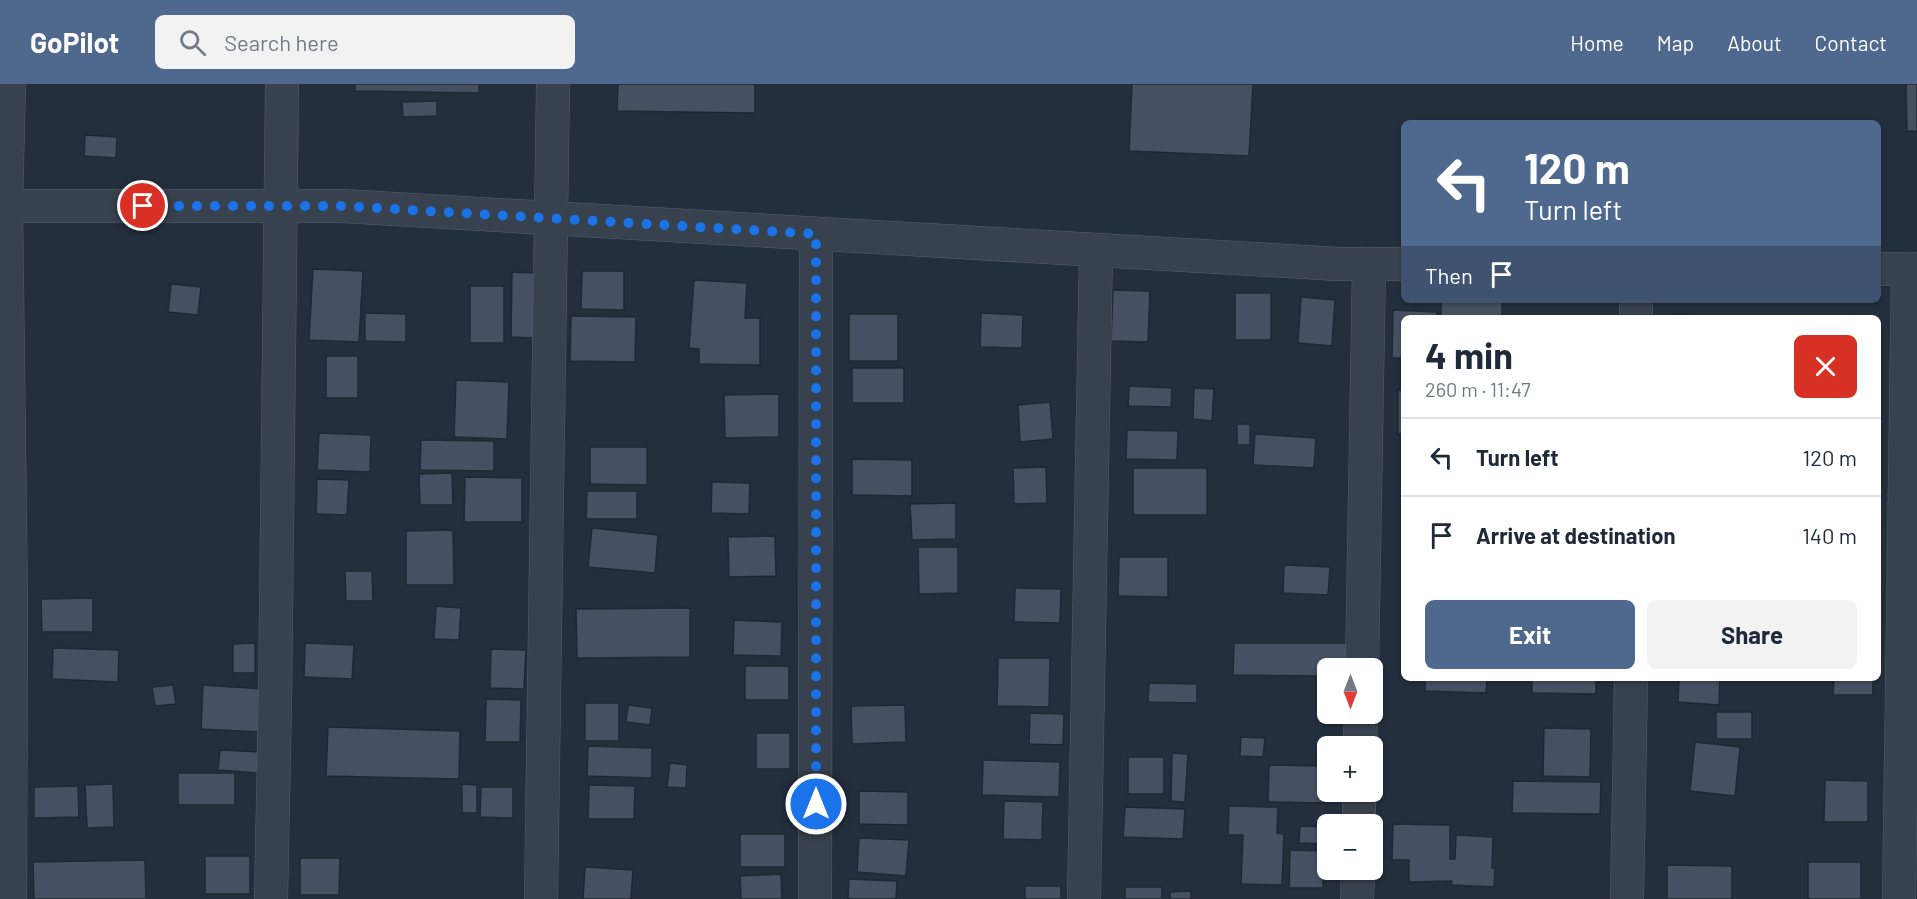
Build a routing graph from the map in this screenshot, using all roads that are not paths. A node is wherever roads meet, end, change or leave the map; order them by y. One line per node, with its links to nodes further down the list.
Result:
1 (9, 84): 4 (street)
2 (282, 84): 5 (street)
3 (553, 84): 6 (street)
4 (3, 206): 5 (street); 15 (street)
5 (281, 206): 6 (street); 16 (street)
6 (550, 218): 7 (street); 17 (street)
7 (816, 234): 8 (street); 18 (street)
8 (1096, 250): 9 (street); 19 (street)
9 (1369, 264): 10 (street); 12 (street)
10 (1401, 264)
11 (1901, 269): 22 (street)
12 (1362, 658)
13 (1631, 681): 21 (street)
14 (1358, 880): 20 (street)
15 (10, 899)
16 (271, 899)
17 (541, 899)
18 (815, 899)
19 (1084, 899)
20 (1358, 899)
21 (1627, 899)
22 (1899, 899)

